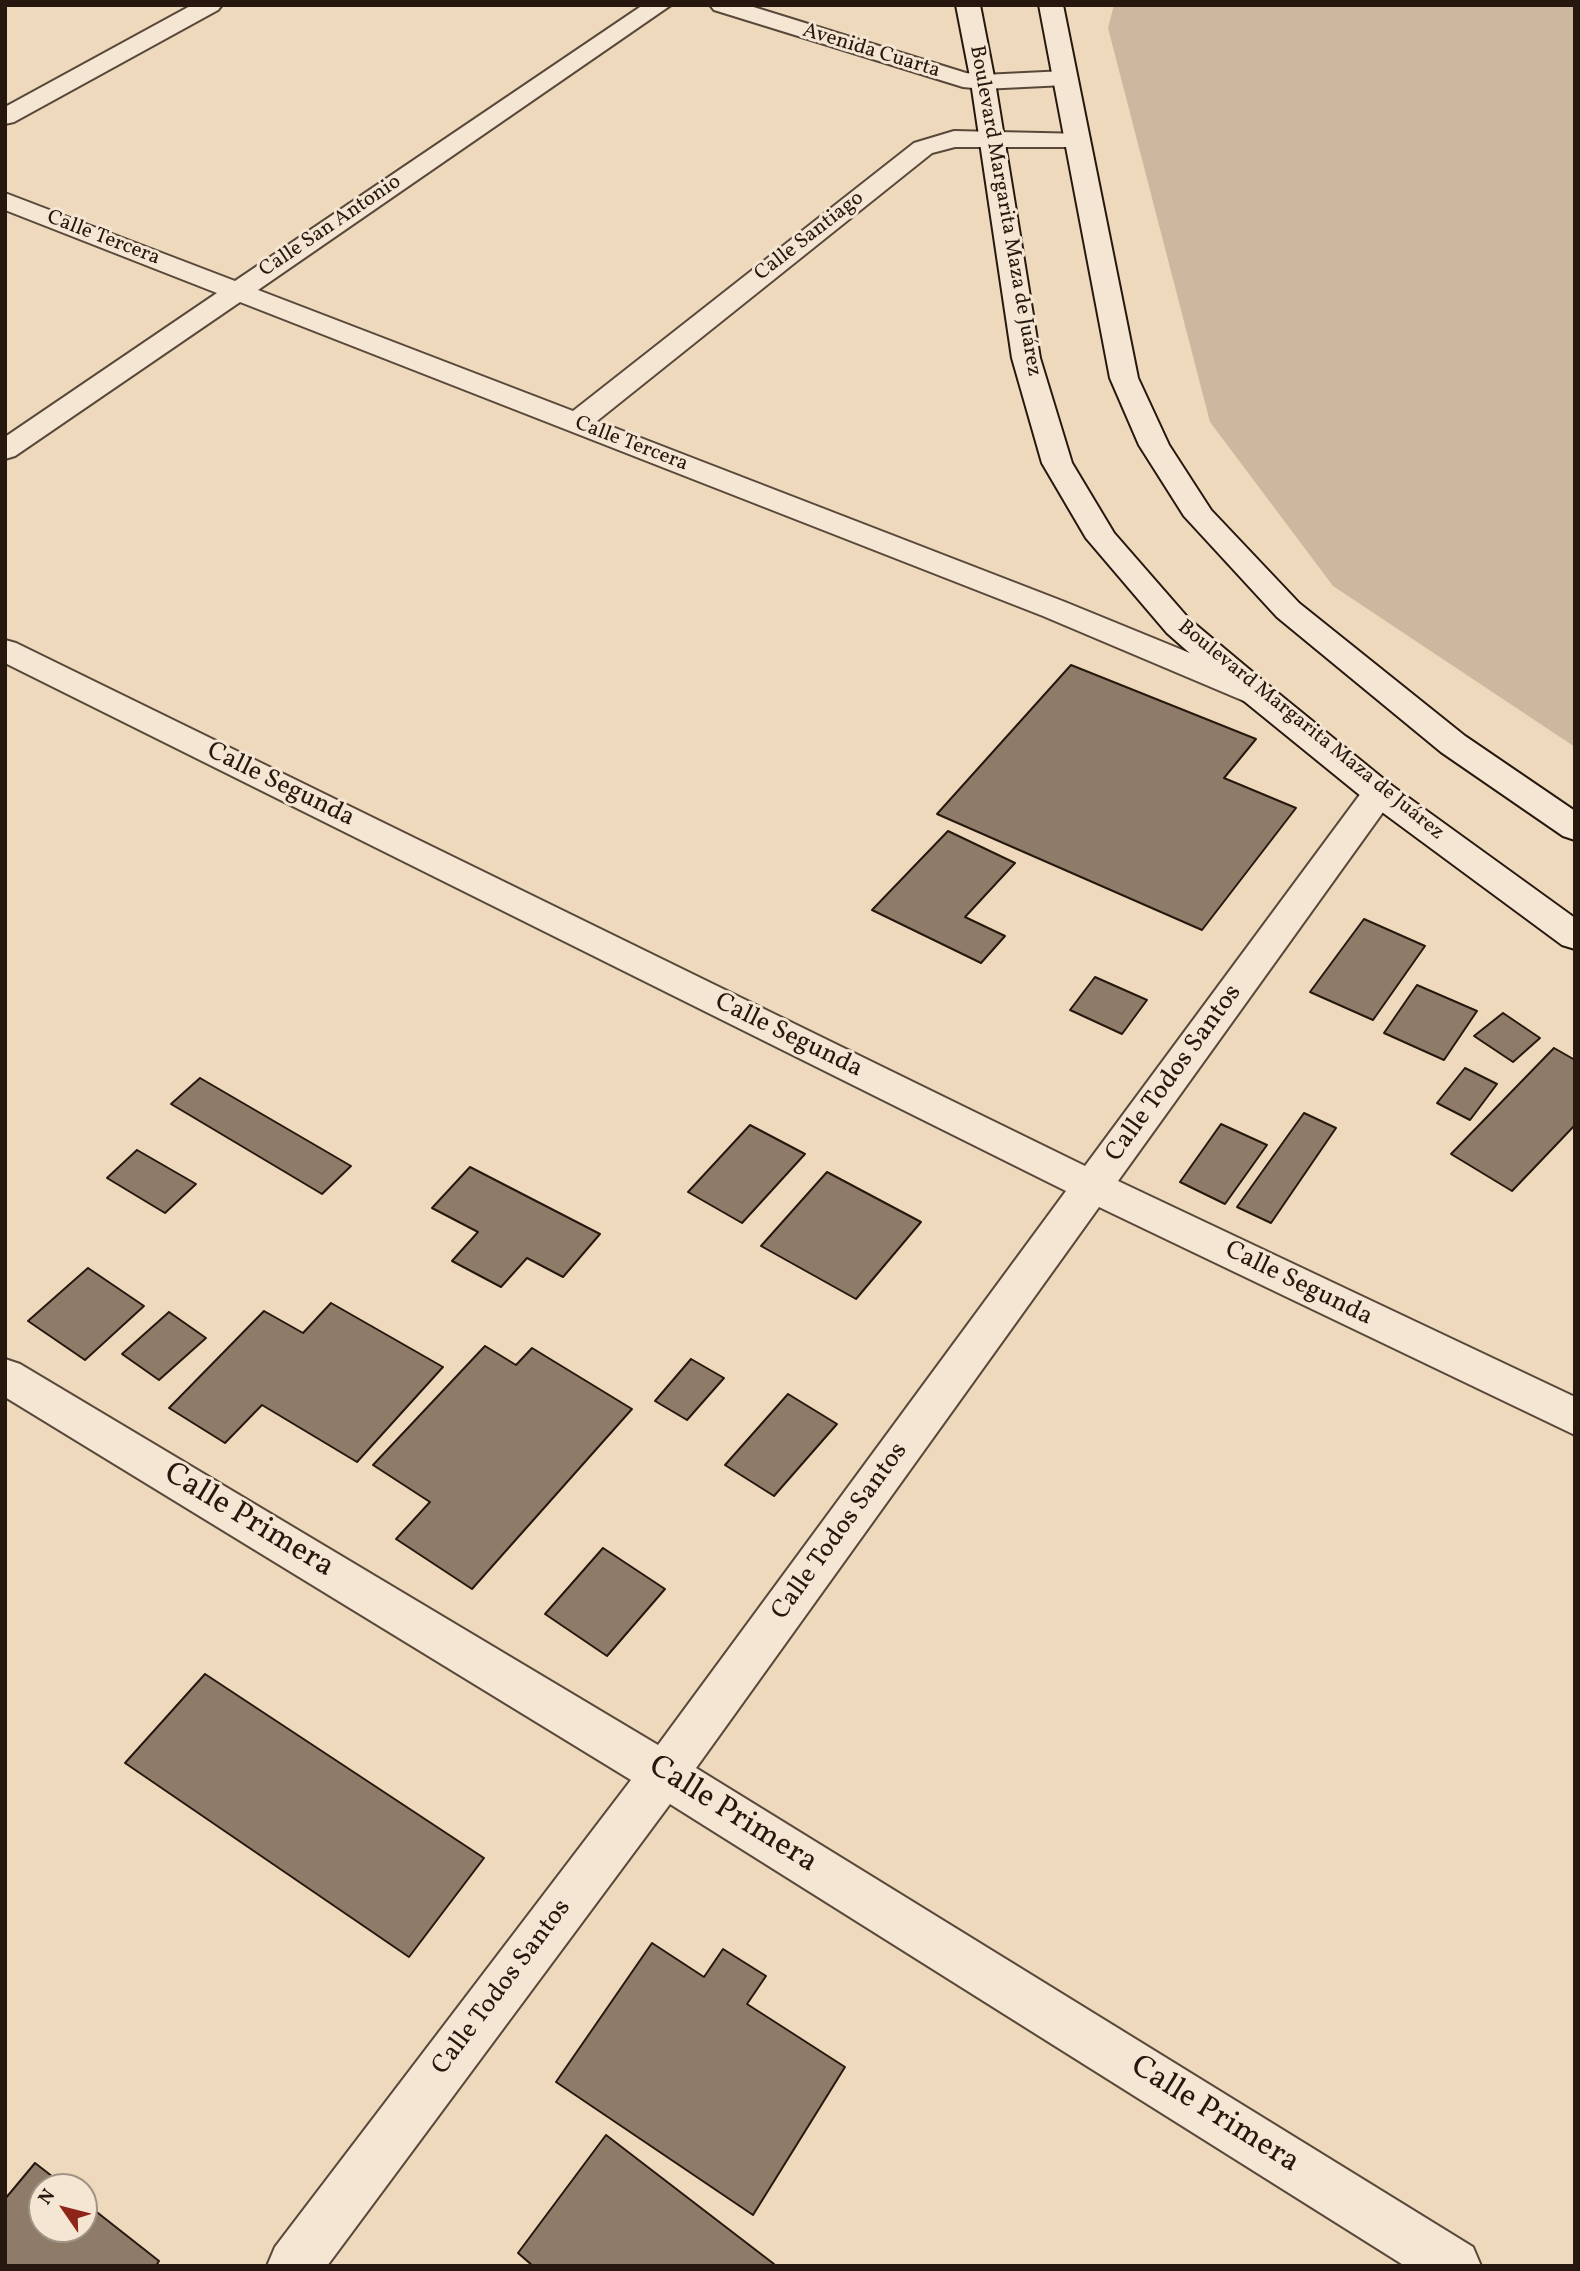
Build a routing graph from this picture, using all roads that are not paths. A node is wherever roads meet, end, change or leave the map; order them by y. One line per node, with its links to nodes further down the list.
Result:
1 (210, 5): 8 (street)
2 (659, 5): 12 (street, Calle San Antonio)
3 (722, 5): 7 (street, Avenida Cuarta)
4 (968, 5): 7 (street, Boulevard Margarita Maza de Juárez)
5 (1051, 5): 6 (street)
6 (1065, 78): 7 (street, Avenida Cuarta); 10 (street)
7 (983, 82): 9 (street, Boulevard Margarita Maza de Juárez)
8 (5, 117)
9 (992, 138): 10 (street, Calle Santiago); 13 (street, Calle Santiago); 16 (street, Boulevard Margarita Maza de Juárez)
10 (1077, 139): 18 (street)
11 (5, 201): 12 (street, Calle Tercera)
12 (237, 291): 13 (street, Calle Tercera); 14 (street, Calle San Antonio)
13 (576, 423): 16 (street, Calle Tercera)
14 (8, 444)
15 (5, 650): 20 (street, Calle Segunda)
16 (1256, 693): 17 (street, Boulevard Margarita Maza de Juárez)
17 (1379, 793): 19 (street, Boulevard Margarita Maza de Juárez); 20 (street, Calle Todos Santos)
18 (1575, 828)
19 (1575, 936)
20 (1093, 1187): 22 (street, Calle Segunda); 23 (street, Calle Todos Santos)
21 (5, 1376): 23 (street, Calle Primera)
22 (1575, 1417)
23 (664, 1774): 24 (street, Calle Todos Santos); 25 (street, Calle Primera)
24 (295, 2266)
25 (1454, 2266)

